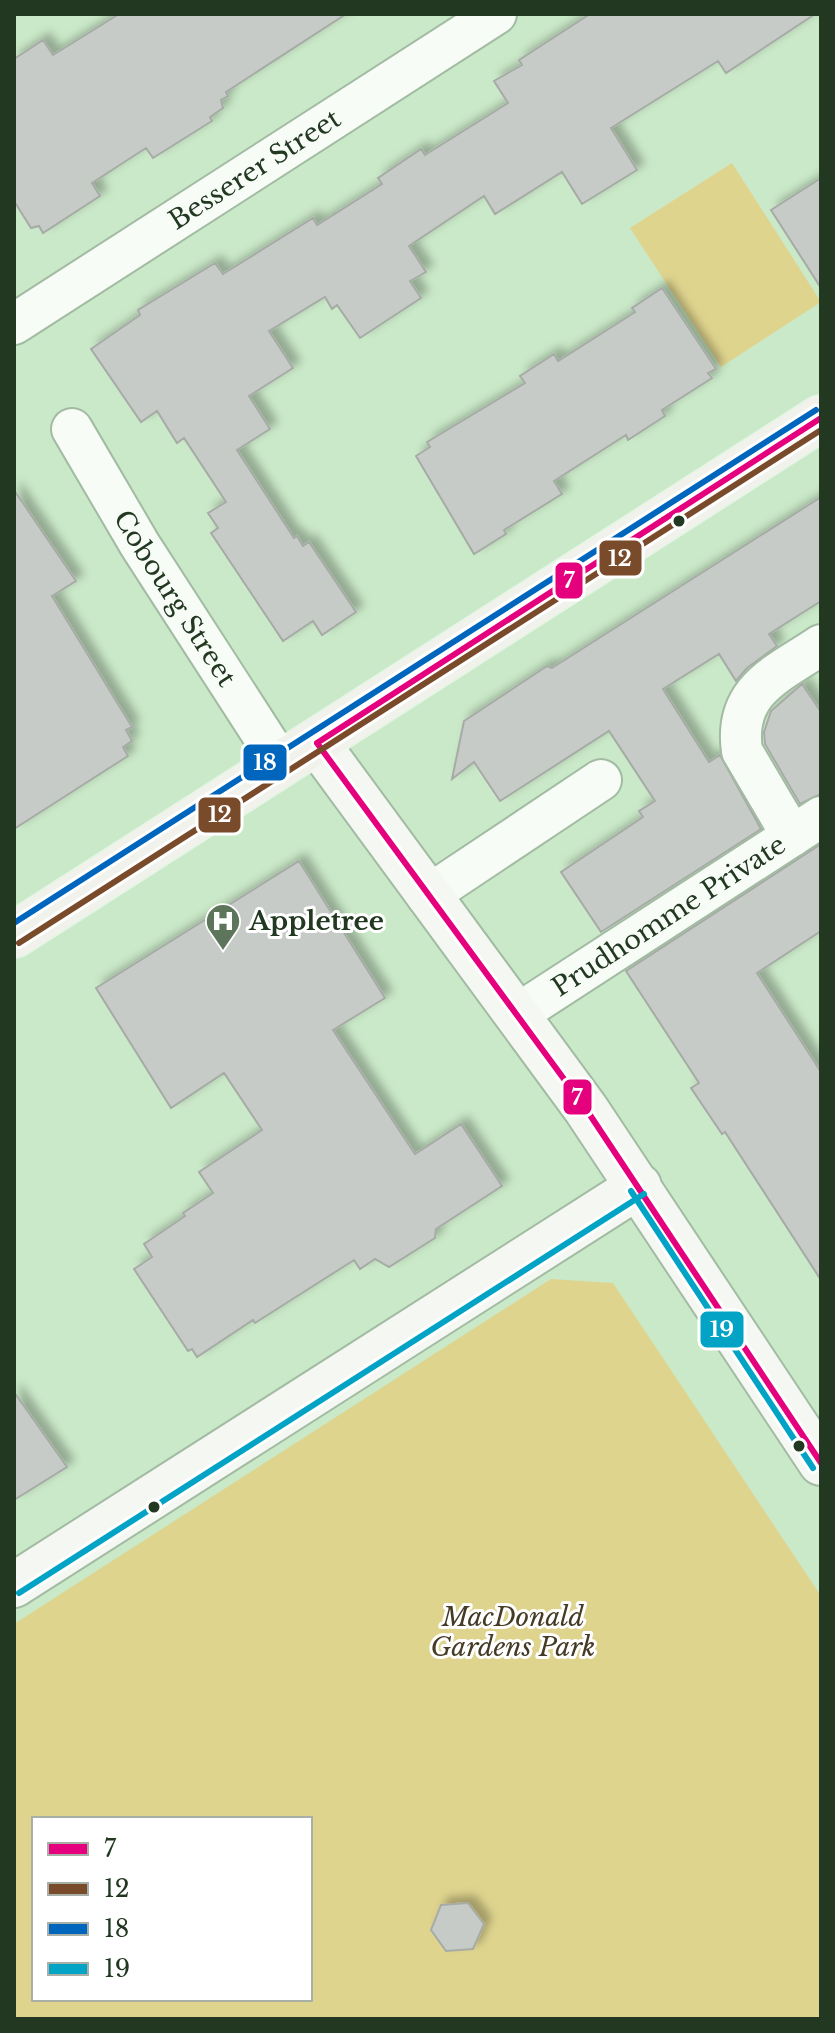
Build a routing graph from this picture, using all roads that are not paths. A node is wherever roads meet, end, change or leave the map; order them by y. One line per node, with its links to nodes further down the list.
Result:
1 (496, 14): 2 (street, Besserer Street)
2 (14, 324)
3 (821, 418): 6 (main road)
4 (72, 429): 6 (street, Cobourg Street)
5 (821, 645): 8 (street)
6 (300, 754): 9 (street, Cobourg Street); 10 (main road)
7 (601, 780): 9 (street)
8 (806, 826): 11 (street, Prudhomme Private)
9 (427, 896): 11 (street, Cobourg Street)
10 (14, 935)
11 (516, 1015): 12 (street, Cobourg Street)
12 (639, 1186): 13 (street, Cobourg Street); 14 (street)
13 (821, 1463)
14 (14, 1585)

